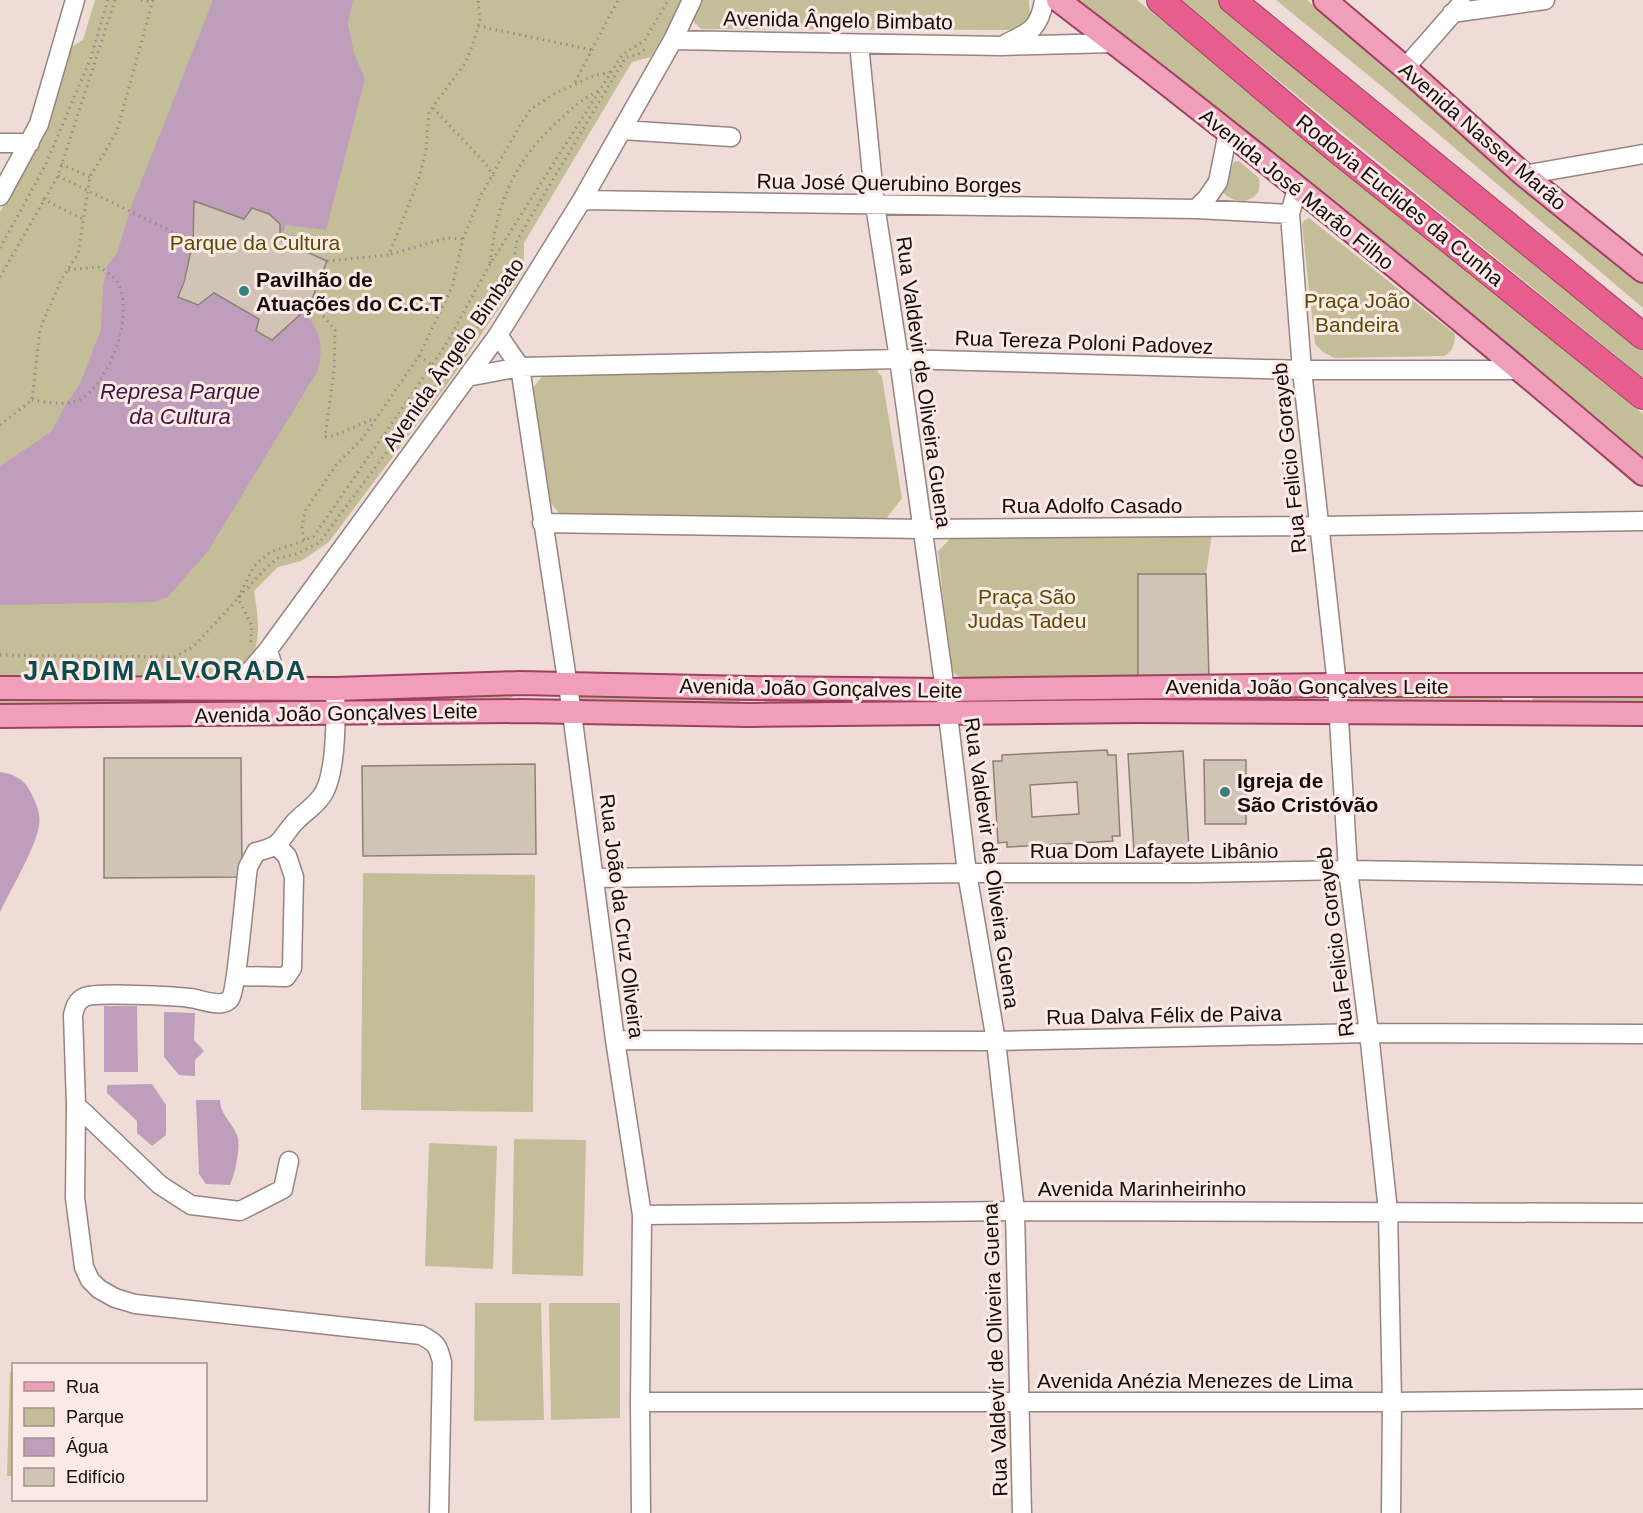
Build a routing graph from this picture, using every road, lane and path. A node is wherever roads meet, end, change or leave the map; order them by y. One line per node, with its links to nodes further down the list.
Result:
1 (75, 0): 33 (street)
2 (108, 0): 50 (path)
3 (114, 0): 35 (path)
4 (141, 0): 15 (path)
5 (478, 0): 17 (path)
6 (618, 0): 23 (path)
7 (668, 0): 25 (path)
8 (692, 0): 19 (street, Avenida Ângelo Bimbato)
9 (1044, 0): 22 (street, Avenida Ângelo Bimbato)
10 (1058, 0): 20 (main road, Avenida José Marão Filho)
11 (1160, 0): 67 (highway, Rodovia Euclides da Cunha)
12 (1232, 0): 59 (highway)
13 (1325, 0): 24 (main road, Avenida Nasser Marão)
14 (1545, 0): 16 (street)
15 (153, 1): 39 (path)
16 (1458, 7): 24 (street)
17 (478, 26): 23 (path); 28 (path)
18 (653, 39): 77 (path)
19 (673, 40): 21 (street, Avenida Ângelo Bimbato); 29 (street, Avenida Ângelo Bimbato)
20 (1114, 43): 22 (street, Avenida Ângelo Bimbato); 30 (main road, Avenida José Marão Filho)
21 (859, 44): 22 (street, Avenida Ângelo Bimbato); 44 (street, Rua Valdevir de Oliveira Guena)
22 (1001, 46)
23 (592, 50): 26 (path)
24 (1404, 68): 36 (main road, Avenida Nasser Marão)
25 (611, 71): 26 (path); 27 (path)
26 (575, 84): 38 (path)
27 (600, 90): 53 (path); 53 (path)
28 (433, 107): 38 (path); 51 (path)
29 (622, 130): 31 (street); 43 (street, Avenida Ângelo Bimbato)
30 (1228, 132): 40 (main road, Avenida José Marão Filho); 45 (street)
31 (731, 137)
32 (0, 143): 33 (street)
33 (30, 143): 41 (street)
34 (1643, 154): 36 (street)
35 (61, 165): 37 (path); 39 (path)
36 (1524, 175): 55 (main road, Avenida Nasser Marão)
37 (58, 176): 42 (path); 49 (path, bridge)
38 (493, 176): 48 (path)
39 (90, 177): 47 (path)
40 (1298, 188): 46 (street, Rua Felicio Gorayeb); 65 (main road, Avenida José Marão Filho)
41 (0, 196)
42 (44, 199): 47 (path); 56 (path)
43 (582, 200): 44 (street, Rua José Querubino Borges); 58 (street, Avenida Ângelo Bimbato)
44 (875, 205): 45 (street, Rua José Querubino Borges); 61 (street, Rua Valdevir de Oliveira Guena)
45 (1196, 209): 46 (street, Rua José Querubino Borges)
46 (1290, 214): 64 (street, Rua Felicio Gorayeb)
47 (83, 219): 54 (path)
48 (463, 239): 51 (path); 60 (path)
49 (193, 242)
50 (0, 248)
51 (389, 255): 52 (path)
52 (327, 261)
53 (490, 264): 62 (path)
54 (68, 270): 68 (path); 68 (path)
55 (1643, 271)
56 (0, 277)
57 (310, 304): 69 (path)
58 (498, 335): 63 (street, Rua João da Cruz Oliveira); 66 (street, Avenida Ângelo Bimbato)
59 (1643, 336)
60 (419, 356): 62 (path); 69 (path)
61 (899, 359): 63 (street, Rua Tereza Poloni Padovez); 64 (street, Rua Tereza Poloni Padovez); 75 (street, Rua Valdevir de Oliveira Guena)
62 (432, 365): 76 (path)
63 (520, 367): 66 (street, Rua Tereza Poloni Padovez); 73 (street, Rua João da Cruz Oliveira)
64 (1302, 370): 65 (street, Rua Tereza Poloni Padovez); 74 (street, Rua Felicio Gorayeb)
65 (1521, 370): 71 (main road, Avenida José Marão Filho)
66 (466, 377): 79 (street, Avenida Ângelo Bimbato)
67 (1643, 396)
68 (32, 400): 70 (path)
69 (375, 419): 76 (path)
70 (0, 425)
71 (1643, 474)
72 (1643, 521): 74 (street, Rua Adolfo Casado)
73 (542, 523): 75 (street, Rua Adolfo Casado); 82 (street, Rua João da Cruz Oliveira)
74 (1319, 526): 75 (street, Rua Adolfo Casado); 83 (street, Rua Felicio Gorayeb)
75 (922, 529): 92 (street, Rua Valdevir de Oliveira Guena)
76 (304, 540): 77 (path)
77 (238, 598): 78 (path); 80 (path)
78 (245, 611)
79 (268, 650): 88 (street, Avenida Ângelo Bimbato); 89 (street)
80 (0, 655)
81 (520, 683): 82 (main road, Avenida João Gonçalves Leite); 91 (main road, Avenida João Gonçalves Leite); 93 (main road)
82 (567, 684): 90 (main road, Avenida João Gonçalves Leite); 95 (street, Rua João da Cruz Oliveira)
83 (1337, 685): 84 (main road, Avenida João Gonçalves Leite); 86 (main road, Avenida João Gonçalves Leite); 98 (street, Rua Felicio Gorayeb)
84 (1521, 685): 85 (main road, Avenida João Gonçalves Leite); 97 (main road)
85 (1643, 685)
86 (1137, 687): 92 (main road, Avenida João Gonçalves Leite); 94 (main road)
87 (0, 688): 88 (main road, Avenida João Gonçalves Leite)
88 (236, 688): 89 (main road, Avenida João Gonçalves Leite)
89 (282, 688): 91 (main road, Avenida João Gonçalves Leite)
90 (750, 688): 92 (main road, Avenida João Gonçalves Leite); 101 (main road)
91 (335, 689): 99 (street)
92 (945, 690): 96 (street, Rua Valdevir de Oliveira Guena)
93 (522, 711): 95 (main road, Avenida João Gonçalves Leite); 99 (main road, Avenida João Gonçalves Leite)
94 (1138, 711): 96 (main road, Avenida João Gonçalves Leite); 98 (main road, Avenida João Gonçalves Leite)
95 (572, 712): 101 (main road, Avenida João Gonçalves Leite); 107 (street, Rua João da Cruz Oliveira)
96 (947, 712): 101 (main road, Avenida João Gonçalves Leite); 105 (street, Rua Valdevir de Oliveira Guena)
97 (1521, 712): 98 (main road, Avenida João Gonçalves Leite); 100 (main road, Avenida João Gonçalves Leite)
98 (1337, 713): 104 (street, Rua Felicio Gorayeb)
99 (336, 714): 102 (main road, Avenida João Gonçalves Leite); 103 (street)
100 (1643, 714)
101 (749, 715)
102 (0, 716)
103 (277, 846): 108 (street); 108 (street)
104 (1348, 870): 105 (street, Rua Dom Lafayete Libânio); 106 (street, Rua Dom Lafayete Libânio); 109 (street, Rua Felicio Gorayeb)
105 (967, 873): 107 (street, Rua Dom Lafayete Libânio); 112 (street, Rua Valdevir de Oliveira Guena)
106 (1643, 875)
107 (594, 878): 111 (street, Rua João da Cruz Oliveira)
108 (236, 976): 113 (street)
109 (1369, 1033): 110 (street, Rua Dalva Félix de Paiva); 112 (street, Rua Dalva Félix de Paiva); 115 (street, Rua Felicio Gorayeb)
110 (1643, 1034)
111 (615, 1040): 112 (street, Rua Dalva Félix de Paiva); 118 (street, Rua João da Cruz Oliveira)
112 (996, 1041): 116 (street, Rua Valdevir de Oliveira Guena)
113 (76, 1105): 114 (street); 123 (street)
114 (289, 1161)
115 (1388, 1210): 116 (street, Avenida Marinheirinho); 117 (street, Avenida Marinheirinho); 122 (street, Rua Felicio Gorayeb)
116 (1015, 1211): 118 (street, Avenida Marinheirinho); 121 (street, Rua Valdevir de Oliveira Guena)
117 (1643, 1213)
118 (642, 1215): 120 (street, Rua João da Cruz Oliveira)
119 (1643, 1399): 122 (street, Avenida Anézia Menezes de Lima)
120 (640, 1402): 121 (street, Avenida Anézia Menezes de Lima); 124 (street, Rua João da Cruz Oliveira)
121 (1019, 1402): 122 (street, Avenida Anézia Menezes de Lima); 125 (street, Rua Valdevir de Oliveira Guena)
122 (1392, 1402): 126 (street, Rua Felicio Gorayeb)
123 (439, 1513)
124 (641, 1513)
125 (1022, 1513)
126 (1390, 1513)

